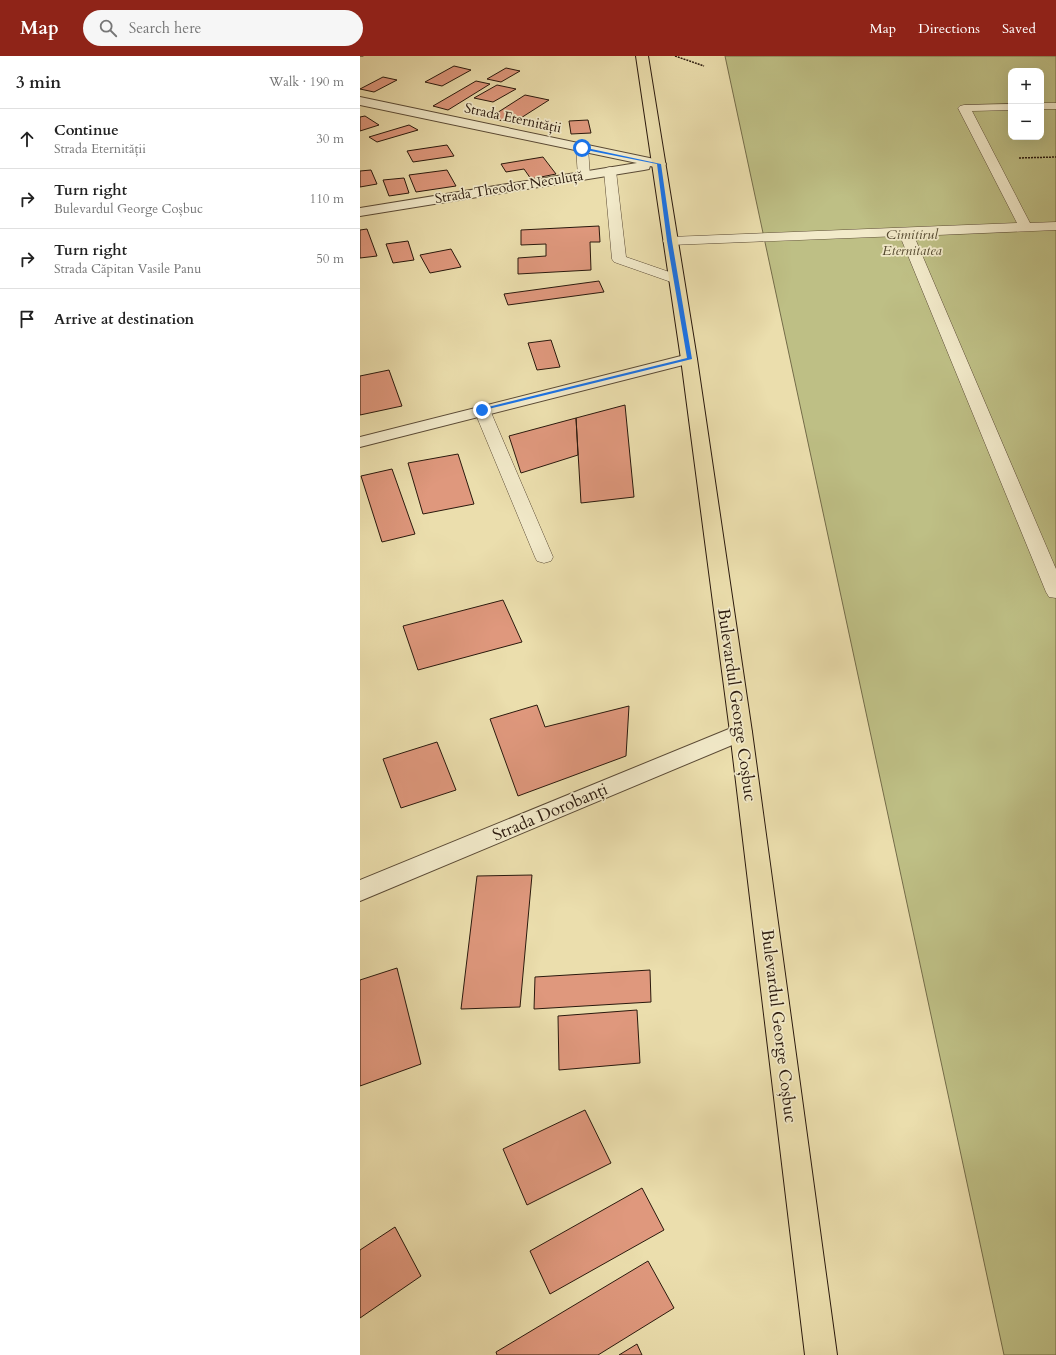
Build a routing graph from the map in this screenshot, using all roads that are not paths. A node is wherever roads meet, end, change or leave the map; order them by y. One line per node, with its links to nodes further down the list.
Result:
1 (642, 56): 7 (main road, Bulevardul George Coșbuc)
2 (360, 101): 6 (street, Strada Eternității)
3 (1044, 106): 4 (lane)
4 (1056, 106)
5 (1008, 107): 12 (lane)
6 (582, 148): 7 (street, Strada Eternității); 9 (lane)
7 (659, 164): 8 (street, Strada Theodor Neculuță); 14 (main road, Bulevardul George Coșbuc)
8 (610, 171): 9 (street, Strada Theodor Neculuță); 15 (lane)
9 (584, 176): 10 (street, Strada Theodor Neculuță)
10 (360, 212)
11 (1056, 226): 12 (lane)
12 (1025, 227): 13 (lane)
13 (905, 231): 14 (lane); 20 (lane)
14 (670, 241): 15 (main road, Bulevardul George Coșbuc)
15 (676, 279): 16 (main road, Bulevardul George Coșbuc)
16 (689, 359): 17 (street); 21 (main road, Bulevardul George Coșbuc)
17 (482, 410): 18 (street); 19 (lane)
18 (360, 442)
19 (544, 557)
20 (1056, 592)
21 (741, 732): 22 (street, Strada Dorobanți); 23 (main road, Bulevardul George Coșbuc)
22 (360, 891)
23 (822, 1355)

